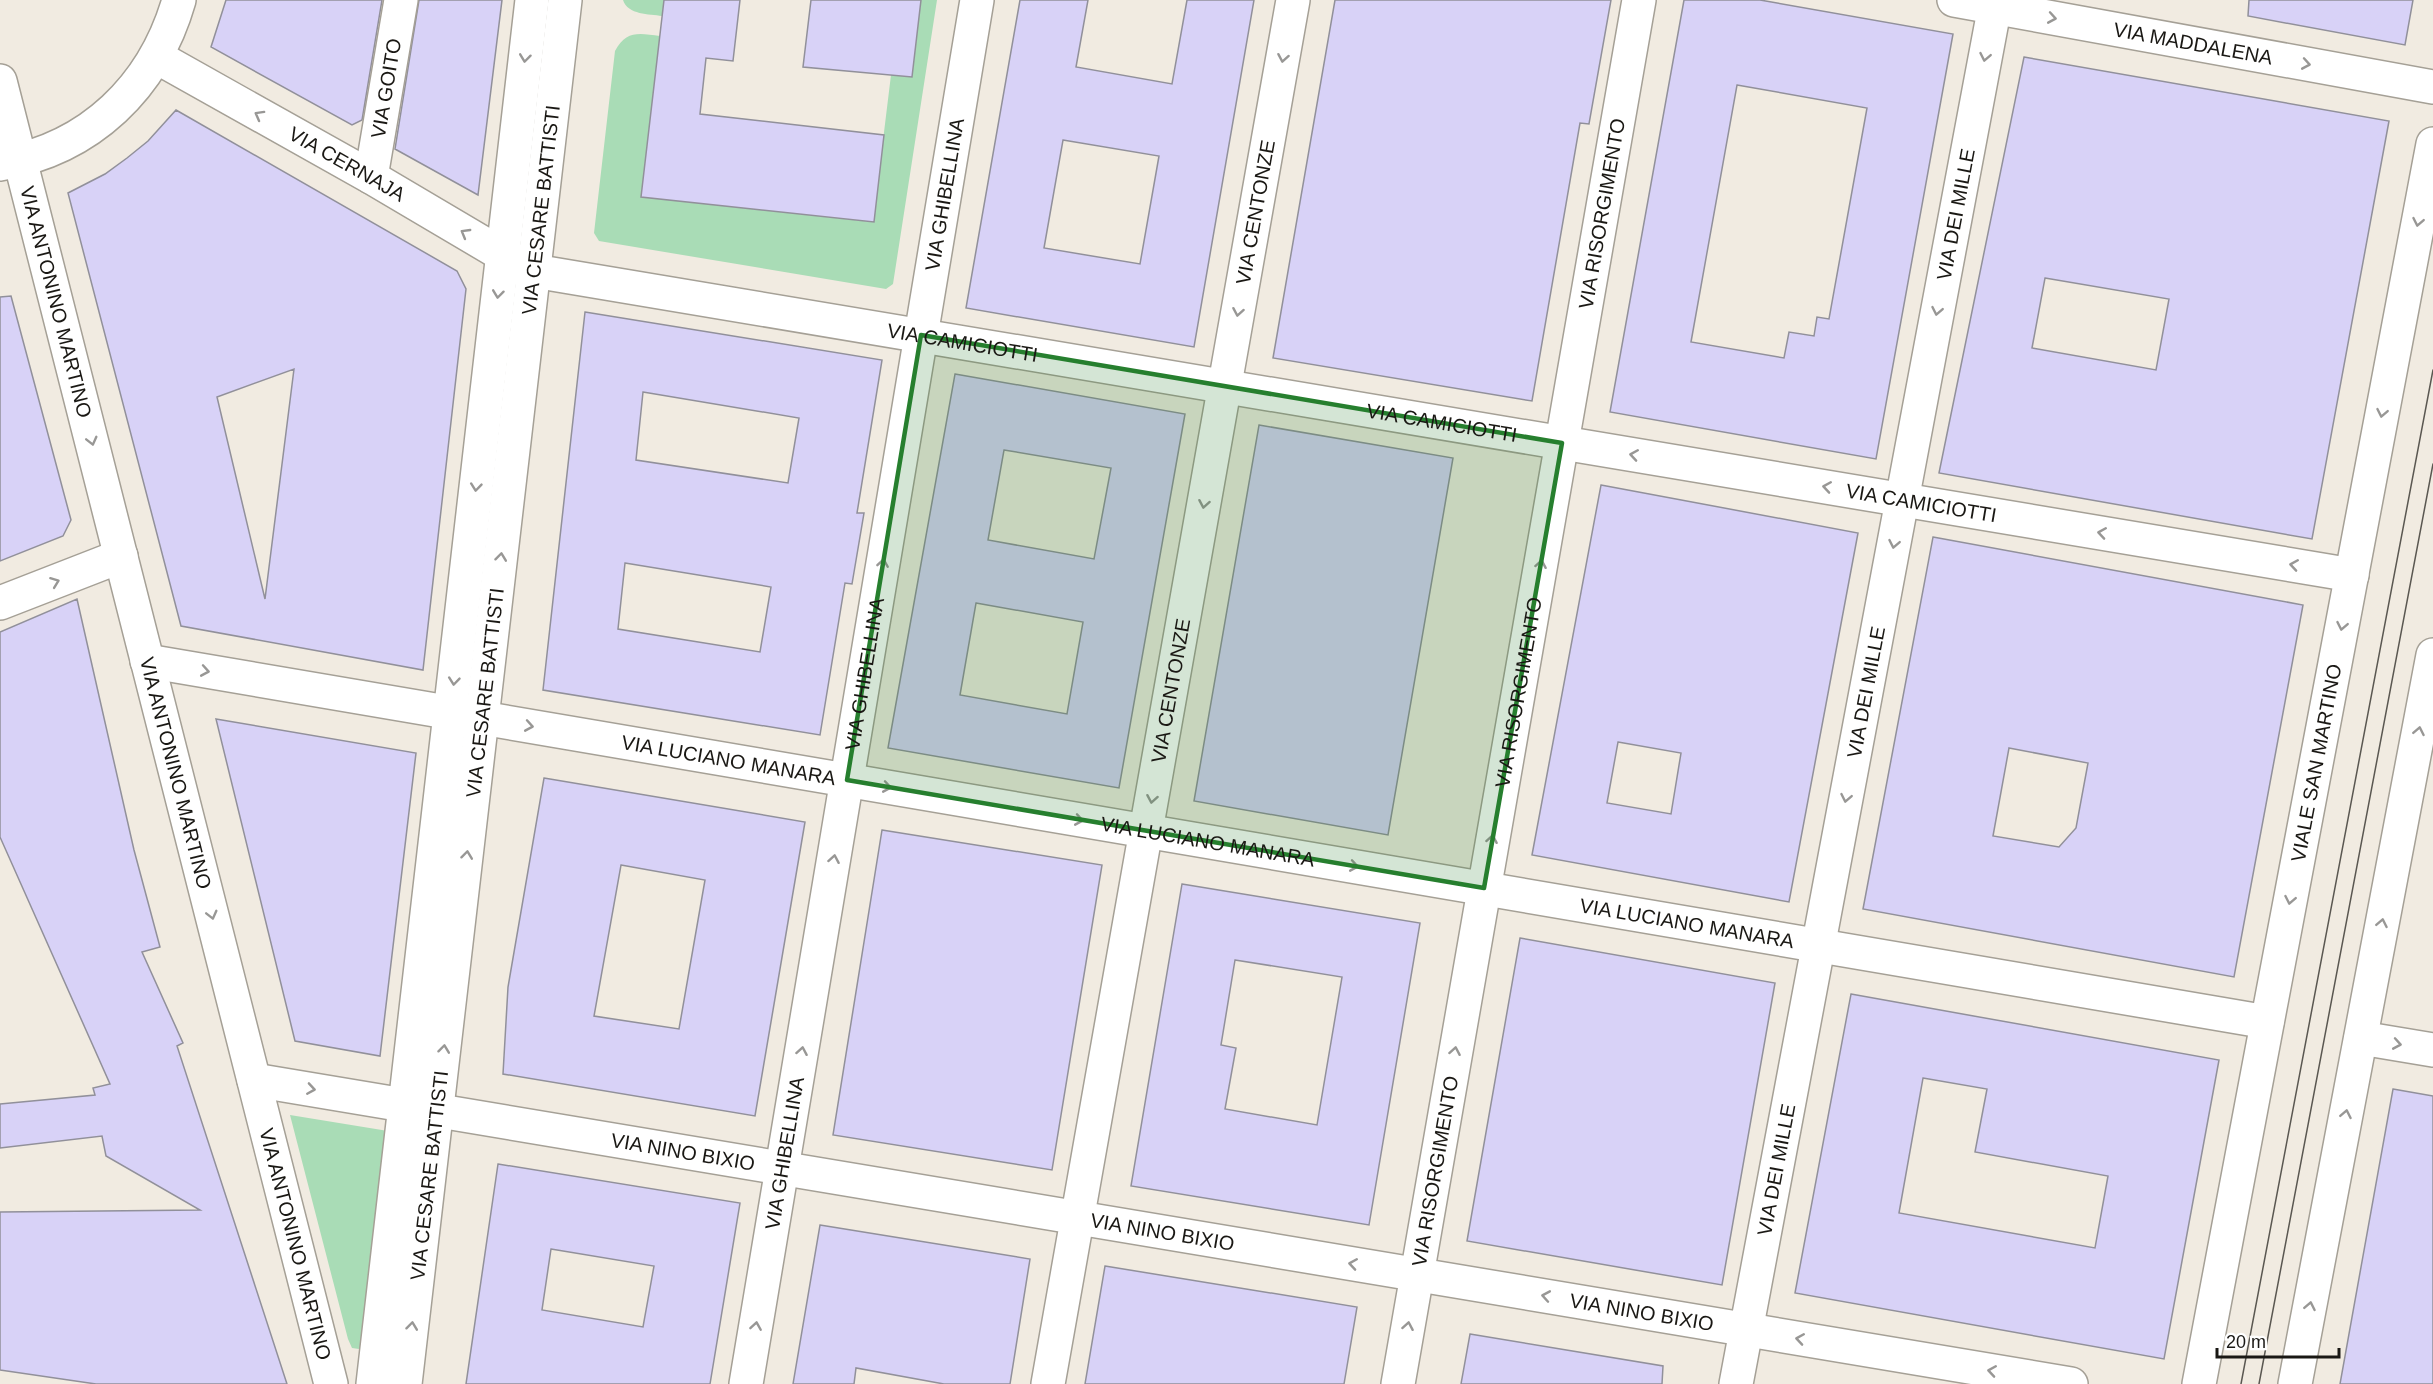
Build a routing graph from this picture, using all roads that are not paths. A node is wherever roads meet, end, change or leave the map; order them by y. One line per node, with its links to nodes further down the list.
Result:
1 (179, 0): 10 (street)
2 (401, 0): 15 (street, VIA GOITO)
3 (532, 0): 16 (street, VIA CESARE BATTISTI, one-way to 16)
4 (565, 0): 17 (street, VIA CESARE BATTISTI)
5 (977, 0): 18 (street, VIA GHIBELLINA)
6 (1293, 0): 19 (street, VIA CENTONZE, one-way to 19)
7 (1639, 0): 20 (street, VIA RISORGIMENTO)
8 (1954, 0): 9 (street, VIA MADDALENA)
9 (1995, 4): 12 (street, VIA MADDALENA, one-way to 12); 21 (street, VIA DEI MILLE, one-way to 21)
10 (157, 57): 14 (street); 15 (street, VIA CERNAJA, one-way to 10)
11 (0, 81): 14 (street, VIA ANTONINO MARTINO)
12 (2433, 87)
13 (2433, 144): 23 (street, VIALE SAN MARTINO, one-way to 23)
14 (10, 163): 22 (street, VIA ANTONINO MARTINO, one-way to 22)
15 (371, 177): 16 (street, VIA CERNAJA, one-way to 15)
16 (503, 255): 17 (street, VIA CERNAJA); 27 (street, VIA CESARE BATTISTI, one-way to 27)
17 (534, 271): 18 (street, VIA CAMICIOTTI); 28 (street, VIA CESARE BATTISTI, one-way to 17)
18 (921, 335): 19 (street, VIA CAMICIOTTI); 29 (street, VIA GHIBELLINA, one-way to 18)
19 (1225, 387): 20 (street, VIA CAMICIOTTI); 30 (street, VIA CENTONZE, one-way to 30)
20 (1562, 443): 21 (street, VIA CAMICIOTTI, one-way to 20); 31 (street, VIA RISORGIMENTO, one-way to 20)
21 (1902, 500): 23 (street, VIA CAMICIOTTI, one-way to 21); 32 (street, VIA DEI MILLE, one-way to 32)
22 (121, 556): 24 (street, one-way to 22); 26 (street, VIA ANTONINO MARTINO)
23 (2352, 575): 33 (street, VIALE SAN MARTINO, one-way to 33)
24 (0, 603)
25 (2433, 655): 34 (street, one-way to 25)
26 (147, 661): 27 (street, VIA LUCIANO MANARA, one-way to 27); 36 (street, VIA ANTONINO MARTINO, one-way to 36)
27 (450, 713): 28 (street, VIA LUCIANO MANARA); 37 (street, VIA CESARE BATTISTI)
28 (482, 718): 29 (street, VIA LUCIANO MANARA, one-way to 29); 38 (street, VIA CESARE BATTISTI, one-way to 28)
29 (847, 780): 30 (street, VIA LUCIANO MANARA, one-way to 30); 39 (street, VIA GHIBELLINA, one-way to 29)
30 (1146, 831): 31 (street, VIA LUCIANO MANARA, one-way to 31); 40 (street, VIA CENTONZE)
31 (1484, 888): 32 (street, VIA LUCIANO MANARA); 41 (street, VIA RISORGIMENTO, one-way to 31)
32 (1818, 946): 33 (street, VIA LUCIANO MANARA); 42 (street, VIA DEI MILLE)
33 (2267, 1022): 51 (street, VIALE SAN MARTINO)
34 (2361, 1038): 35 (street, one-way to 35); 52 (street, one-way to 34)
35 (2433, 1050)
36 (254, 1080): 37 (street, VIA NINO BIXIO, one-way to 37); 43 (street, VIA ANTONINO MARTINO)
37 (405, 1105): 38 (street, VIA NINO BIXIO); 44 (street, VIA CESARE BATTISTI)
38 (437, 1110): 39 (street, VIA NINO BIXIO); 45 (street, VIA CESARE BATTISTI, one-way to 38)
39 (782, 1168): 40 (street, VIA NINO BIXIO); 46 (street, VIA GHIBELLINA, one-way to 39)
40 (1078, 1218): 41 (street, VIA NINO BIXIO, one-way to 40); 47 (street, VIA CENTONZE)
41 (1417, 1275): 42 (street, VIA NINO BIXIO, one-way to 41); 48 (street, VIA RISORGIMENTO, one-way to 41)
42 (1746, 1330): 49 (street, VIA DEI MILLE); 50 (street, VIA NINO BIXIO, one-way to 42)
43 (331, 1384)
44 (373, 1384)
45 (405, 1384)
46 (746, 1384)
47 (1048, 1384)
48 (1398, 1384)
49 (1736, 1384)
50 (2071, 1384)
51 (2199, 1384)
52 (2295, 1384)

